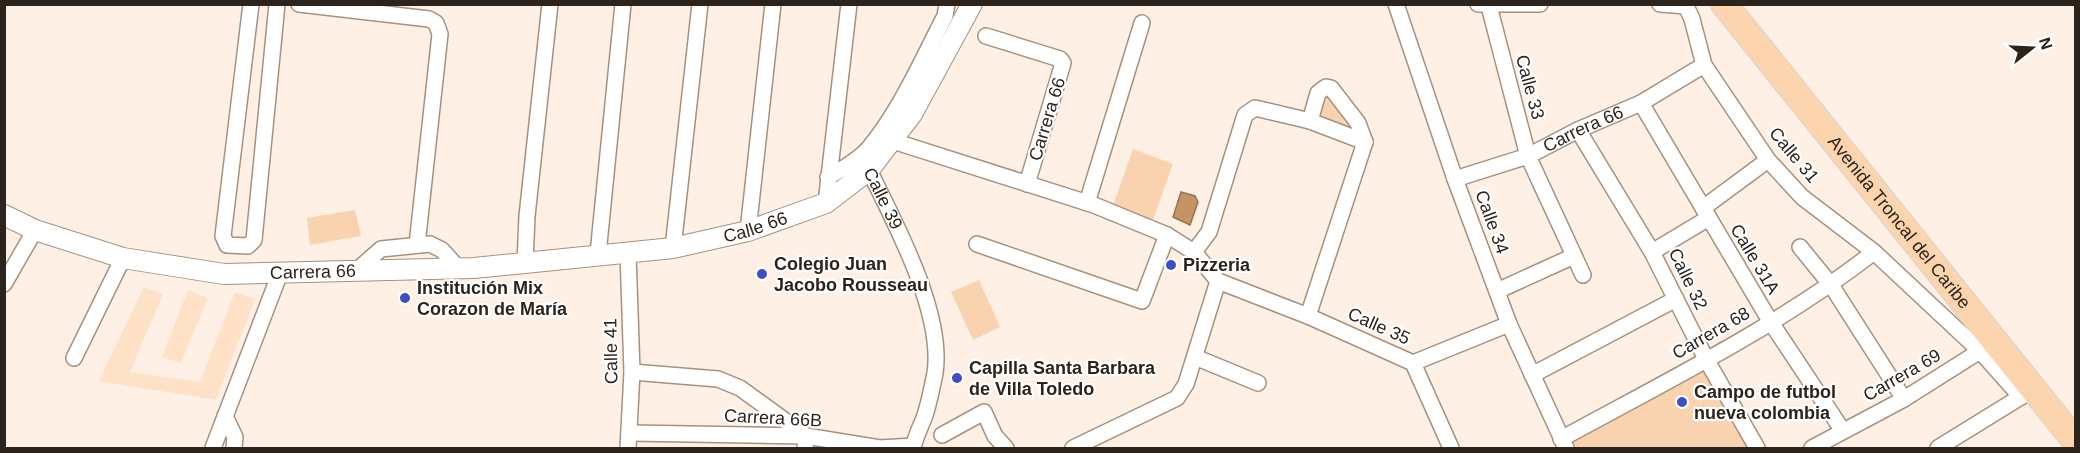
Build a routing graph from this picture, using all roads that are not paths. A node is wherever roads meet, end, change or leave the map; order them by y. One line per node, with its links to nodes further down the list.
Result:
1 (251, 4): 2 (street)
2 (277, 4)
3 (299, 4): 39 (street)
4 (550, 4): 49 (street)
5 (623, 4): 45 (street)
6 (700, 4): 41 (street)
7 (773, 4): 36 (street)
8 (849, 4): 28 (street)
9 (947, 4): 28 (street)
10 (972, 4): 23 (street, Calle 39)
11 (1396, 4): 29 (street, Calle 34)
12 (1540, 4): 15 (street)
13 (1660, 4): 16 (street)
14 (1724, 4): 70 (highway, Avenida Troncal del Caribe)
15 (1483, 5): 25 (street, Calle 33)
16 (1686, 6): 19 (street, Calle 31)
17 (1142, 23): 32 (street)
18 (986, 36): 30 (street, Carrera 66)
19 (1704, 65): 20 (street, Carrera 66); 26 (street, Calle 31)
20 (1641, 103): 22 (street, Carrera 66); 33 (street, Calle 31A)
21 (1310, 121): 24 (street); 24 (street); 42 (street)
22 (1578, 130): 25 (street, Carrera 66); 43 (street, Calle 32)
23 (893, 141): 27 (street, Calle 39); 30 (street, Carrera 66)
24 (1365, 142): 59 (street)
25 (1528, 156): 29 (street, Carrera 66); 47 (street, Calle 33)
26 (1768, 160): 33 (street); 44 (street, Calle 31)
27 (869, 170): 31 (street, Calle 66); 79 (street, Calle 39)
28 (828, 177): 31 (street)
29 (1455, 179): 57 (street, Calle 34)
30 (1027, 184): 32 (street, Carrera 66)
31 (825, 203): 36 (street, Calle 66)
32 (1088, 203): 37 (street, Carrera 66)
33 (1705, 214): 43 (street); 60 (street, Calle 31A)
34 (4, 215): 35 (street, Carrera 66)
35 (35, 230): 48 (street, Carrera 66); 55 (street)
36 (748, 231): 41 (street, Calle 66)
37 (1167, 235): 38 (street); 42 (street, Carrera 66)
38 (976, 244)
39 (417, 245): 50 (street); 51 (street)
40 (1800, 246): 56 (street)
41 (673, 248): 46 (street, Calle 66)
42 (1194, 252): 54 (street, Carrera 66)
43 (1652, 252): 58 (street, Calle 32)
44 (1874, 252): 56 (street, Carrera 68); 62 (street, Calle 31)
45 (598, 254): 46 (street, Carrera 66); 49 (street, Carrera 66)
46 (628, 254): 67 (street, Calle 41)
47 (1574, 256): 53 (street, Calle 33); 57 (street)
48 (123, 258): 52 (street, Carrera 66); 64 (street)
49 (525, 263): 50 (street, Carrera 66)
50 (459, 269): 51 (street, Carrera 66)
51 (355, 272): 52 (street, Carrera 66)
52 (280, 273): 72 (street)
53 (1583, 275)
54 (1218, 281): 59 (street, Carrera 66); 63 (street)
55 (4, 284)
56 (1831, 285): 60 (street, Carrera 68); 71 (street)
57 (1497, 291): 61 (street, Calle 34)
58 (1676, 299): 65 (street, Calle 32); 68 (street)
59 (1308, 316): 66 (street, Calle 35)
60 (1770, 321): 65 (street, Carrera 68); 73 (street, Calle 31A)
61 (1509, 324): 66 (street); 68 (street, Calle 34)
62 (1980, 351): 70 (street, Calle 31); 71 (street, Carrera 69)
63 (1195, 357): 69 (street); 83 (street)
64 (74, 358)
65 (1706, 359): 78 (street, Carrera 68); 85 (street, Calle 32)
66 (1413, 363): 84 (street, Calle 35)
67 (632, 372): 75 (street, Calle 41); 76 (street)
68 (1532, 375): 78 (street, Calle 34)
69 (1258, 383)
70 (2027, 393): 77 (highway, Avenida Troncal del Caribe); 87 (street)
71 (1904, 399): 73 (street, Carrera 69)
72 (225, 416): 80 (street); 81 (street)
73 (1843, 431): 86 (street, Carrera 69)
74 (942, 435): 82 (street)
75 (629, 441): 76 (street, Carrera 66B)
76 (806, 442): 79 (street, Carrera 66B)
77 (2076, 442)
78 (1563, 444)
79 (913, 447)
80 (213, 448)
81 (234, 448)
82 (1006, 448)
83 (1073, 448)
84 (1451, 448)
85 (1757, 448)
86 (1812, 448)
87 (1938, 448)

